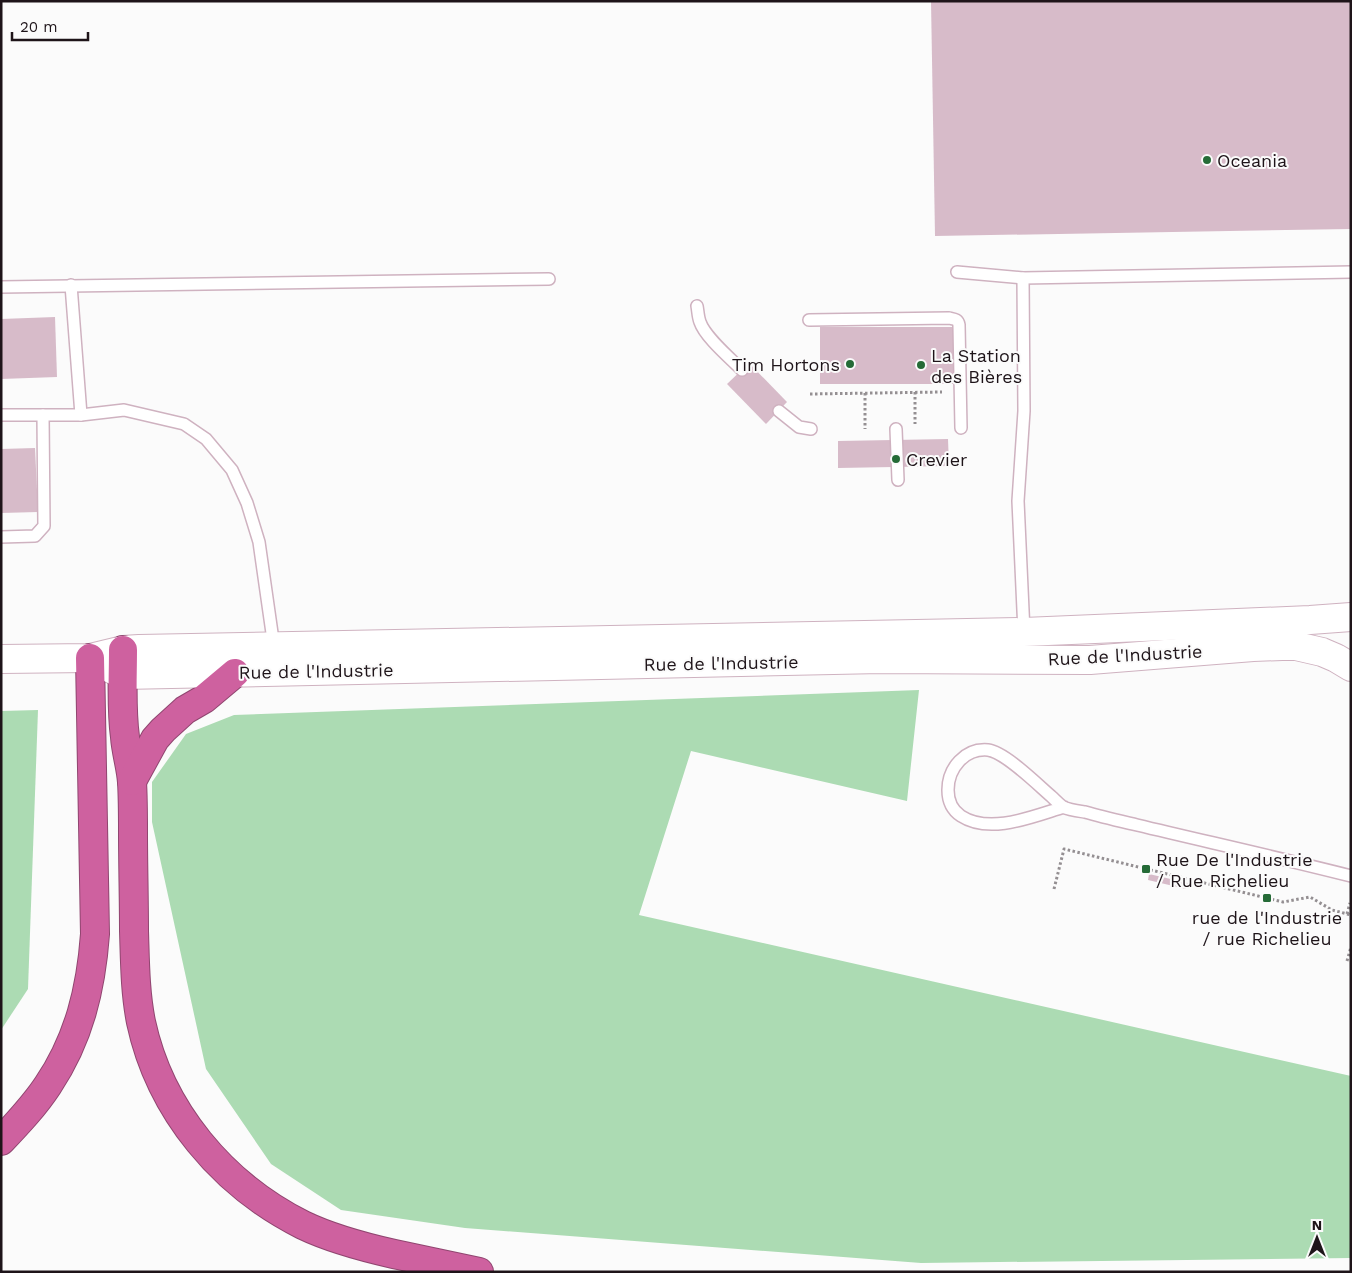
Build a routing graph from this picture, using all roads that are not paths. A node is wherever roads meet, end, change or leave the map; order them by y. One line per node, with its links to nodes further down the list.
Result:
1 (956, 272): 3 (lane)
2 (1351, 272): 3 (lane)
3 (1023, 278): 20 (lane)
4 (549, 279): 5 (lane)
5 (72, 285): 6 (lane); 13 (lane)
6 (1, 287)
7 (697, 306): 9 (lane)
8 (809, 320): 14 (lane)
9 (742, 370)
10 (779, 410): 16 (lane)
11 (1, 415): 12 (lane)
12 (43, 415): 13 (lane); 18 (lane)
13 (81, 415): 21 (lane)
14 (961, 428)
15 (896, 429): 17 (lane)
16 (811, 430)
17 (898, 480)
18 (1, 537)
19 (1351, 617): 20 (street, Rue de l'Industrie)
20 (1024, 632): 21 (street, Rue de l'Industrie)
21 (274, 647): 24 (street, Rue de l'Industrie)
22 (1, 658): 23 (street, Rue de l'Industrie)
23 (90, 658): 24 (street, Rue de l'Industrie); 30 (highway)
24 (123, 663): 26 (street, Rue de l'Industrie); 27 (highway)
25 (1351, 667): 26 (street, Rue de l'Industrie)
26 (235, 673): 27 (highway)
27 (132, 781): 31 (highway)
28 (1064, 807): 28 (lane); 29 (lane)
29 (1351, 876)
30 (1, 1140)
31 (479, 1272)

